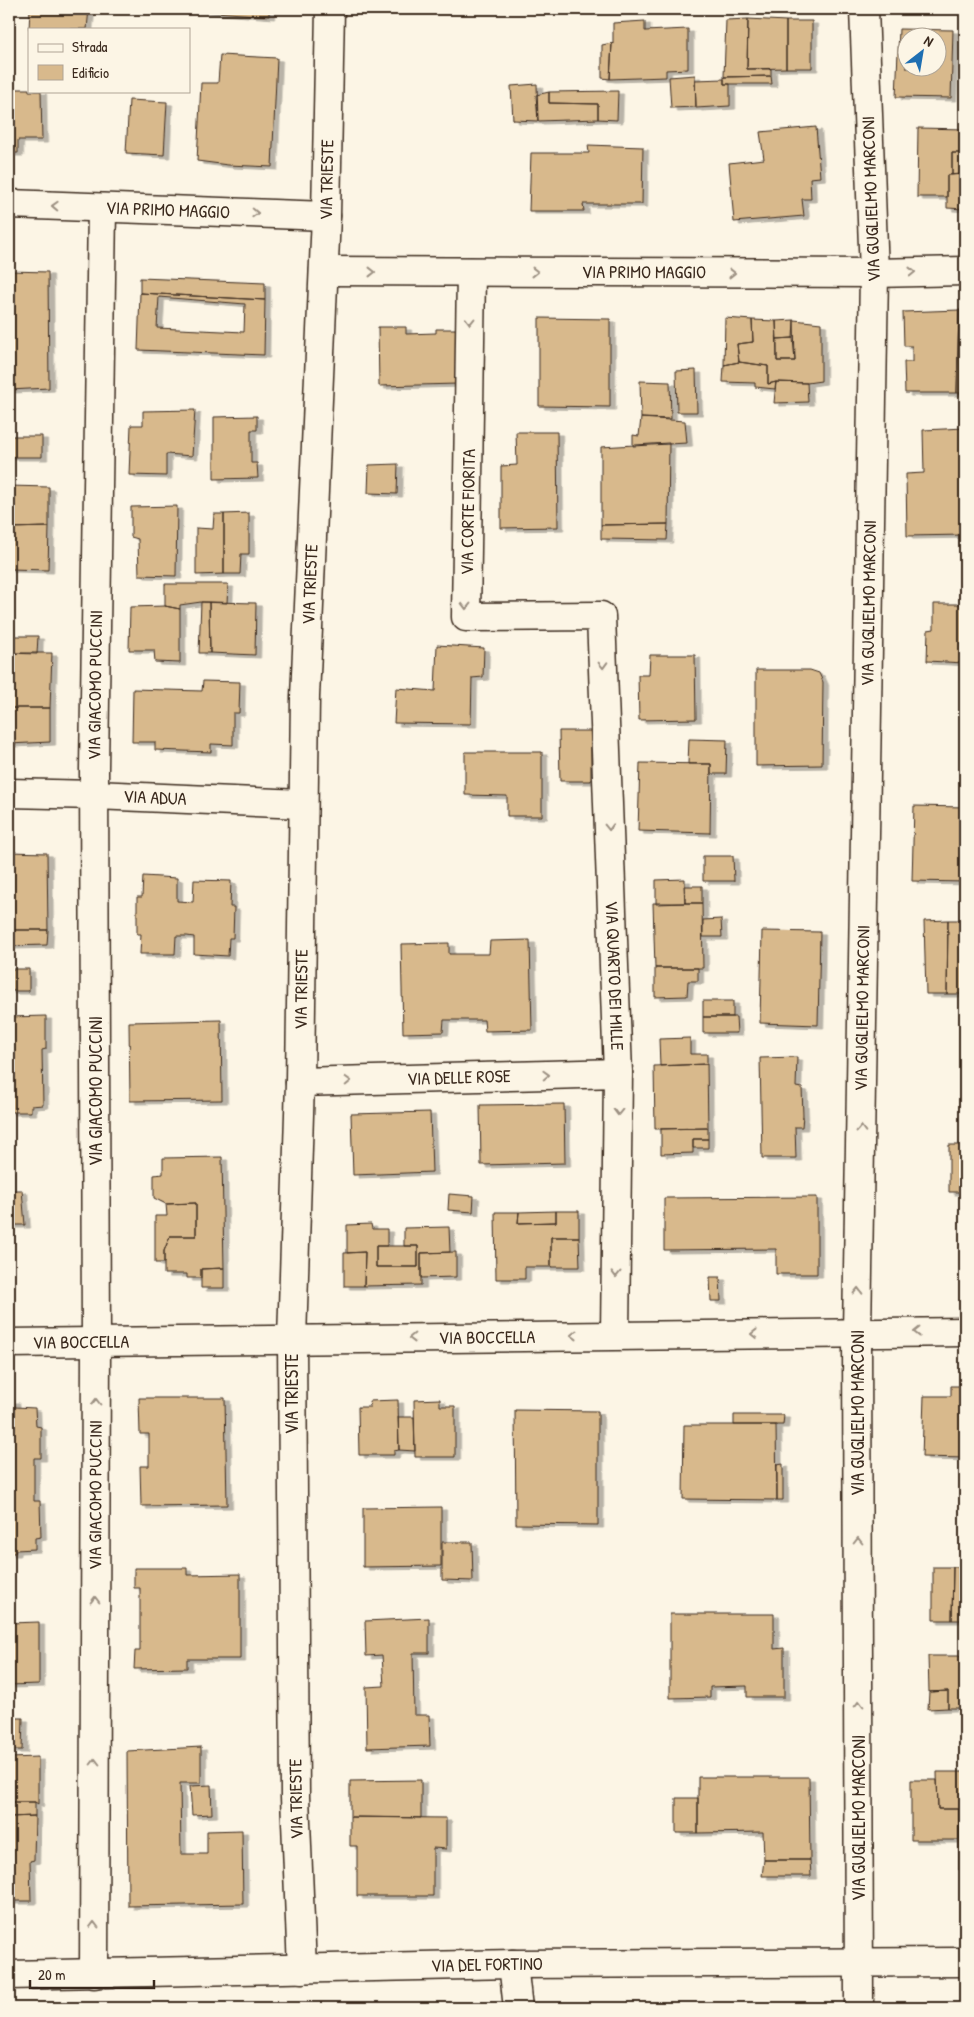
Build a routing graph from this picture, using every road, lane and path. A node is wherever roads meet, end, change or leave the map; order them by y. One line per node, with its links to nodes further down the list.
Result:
1 (330, 9): 5 (street, VIA TRIESTE)
2 (864, 9): 9 (street, VIA GUGLIELMO MARCONI)
3 (9, 204): 4 (street, VIA PRIMO MAGGIO, one-way to 3)
4 (102, 208): 5 (street, VIA PRIMO MAGGIO, one-way to 5); 12 (street, VIA GIACOMO PUCCINI)
5 (326, 216): 6 (street, VIA TRIESTE)
6 (324, 271): 8 (street, VIA PRIMO MAGGIO, one-way to 8); 13 (street, VIA TRIESTE)
7 (965, 271): 9 (street, VIA PRIMO MAGGIO, one-way to 7)
8 (471, 272): 9 (street, VIA PRIMO MAGGIO, one-way to 9); 10 (street, VIA CORTE FIORITA, one-way to 10)
9 (874, 273): 17 (street, VIA GUGLIELMO MARCONI, one-way to 9)
10 (601, 616): 14 (street, VIA QUARTO DEI MILLE, one-way to 14)
11 (9, 793): 12 (street, VIA ADUA)
12 (95, 795): 13 (street, VIA ADUA); 20 (street, VIA GIACOMO PUCCINI)
13 (302, 804): 15 (street, VIA TRIESTE)
14 (618, 1073): 15 (street, VIA DELLE ROSE, one-way to 14); 18 (street, VIA QUARTO DEI MILLE, one-way to 18)
15 (300, 1082): 19 (street, VIA TRIESTE)
16 (965, 1332): 17 (street, VIA BOCCELLA, one-way to 17)
17 (857, 1333): 18 (street, VIA BOCCELLA, one-way to 18); 22 (street, VIA GUGLIELMO MARCONI, one-way to 17)
18 (615, 1335): 19 (street, VIA BOCCELLA, one-way to 19)
19 (292, 1340): 20 (street, VIA BOCCELLA); 25 (street, VIA TRIESTE)
20 (96, 1342): 21 (street, VIA BOCCELLA); 26 (street, VIA GIACOMO PUCCINI, one-way to 20)
21 (9, 1343)
22 (860, 1962): 23 (street, VIA DEL FORTINO); 24 (street, VIA DEL FORTINO); 29 (street, VIA GUGLIELMO MARCONI)
23 (965, 1962)
24 (513, 1964): 25 (street, VIA DEL FORTINO); 28 (street)
25 (302, 1970): 26 (street, VIA DEL FORTINO)
26 (94, 1974): 27 (street, VIA DEL FORTINO)
27 (9, 1975)
28 (518, 2008)
29 (859, 2008)

